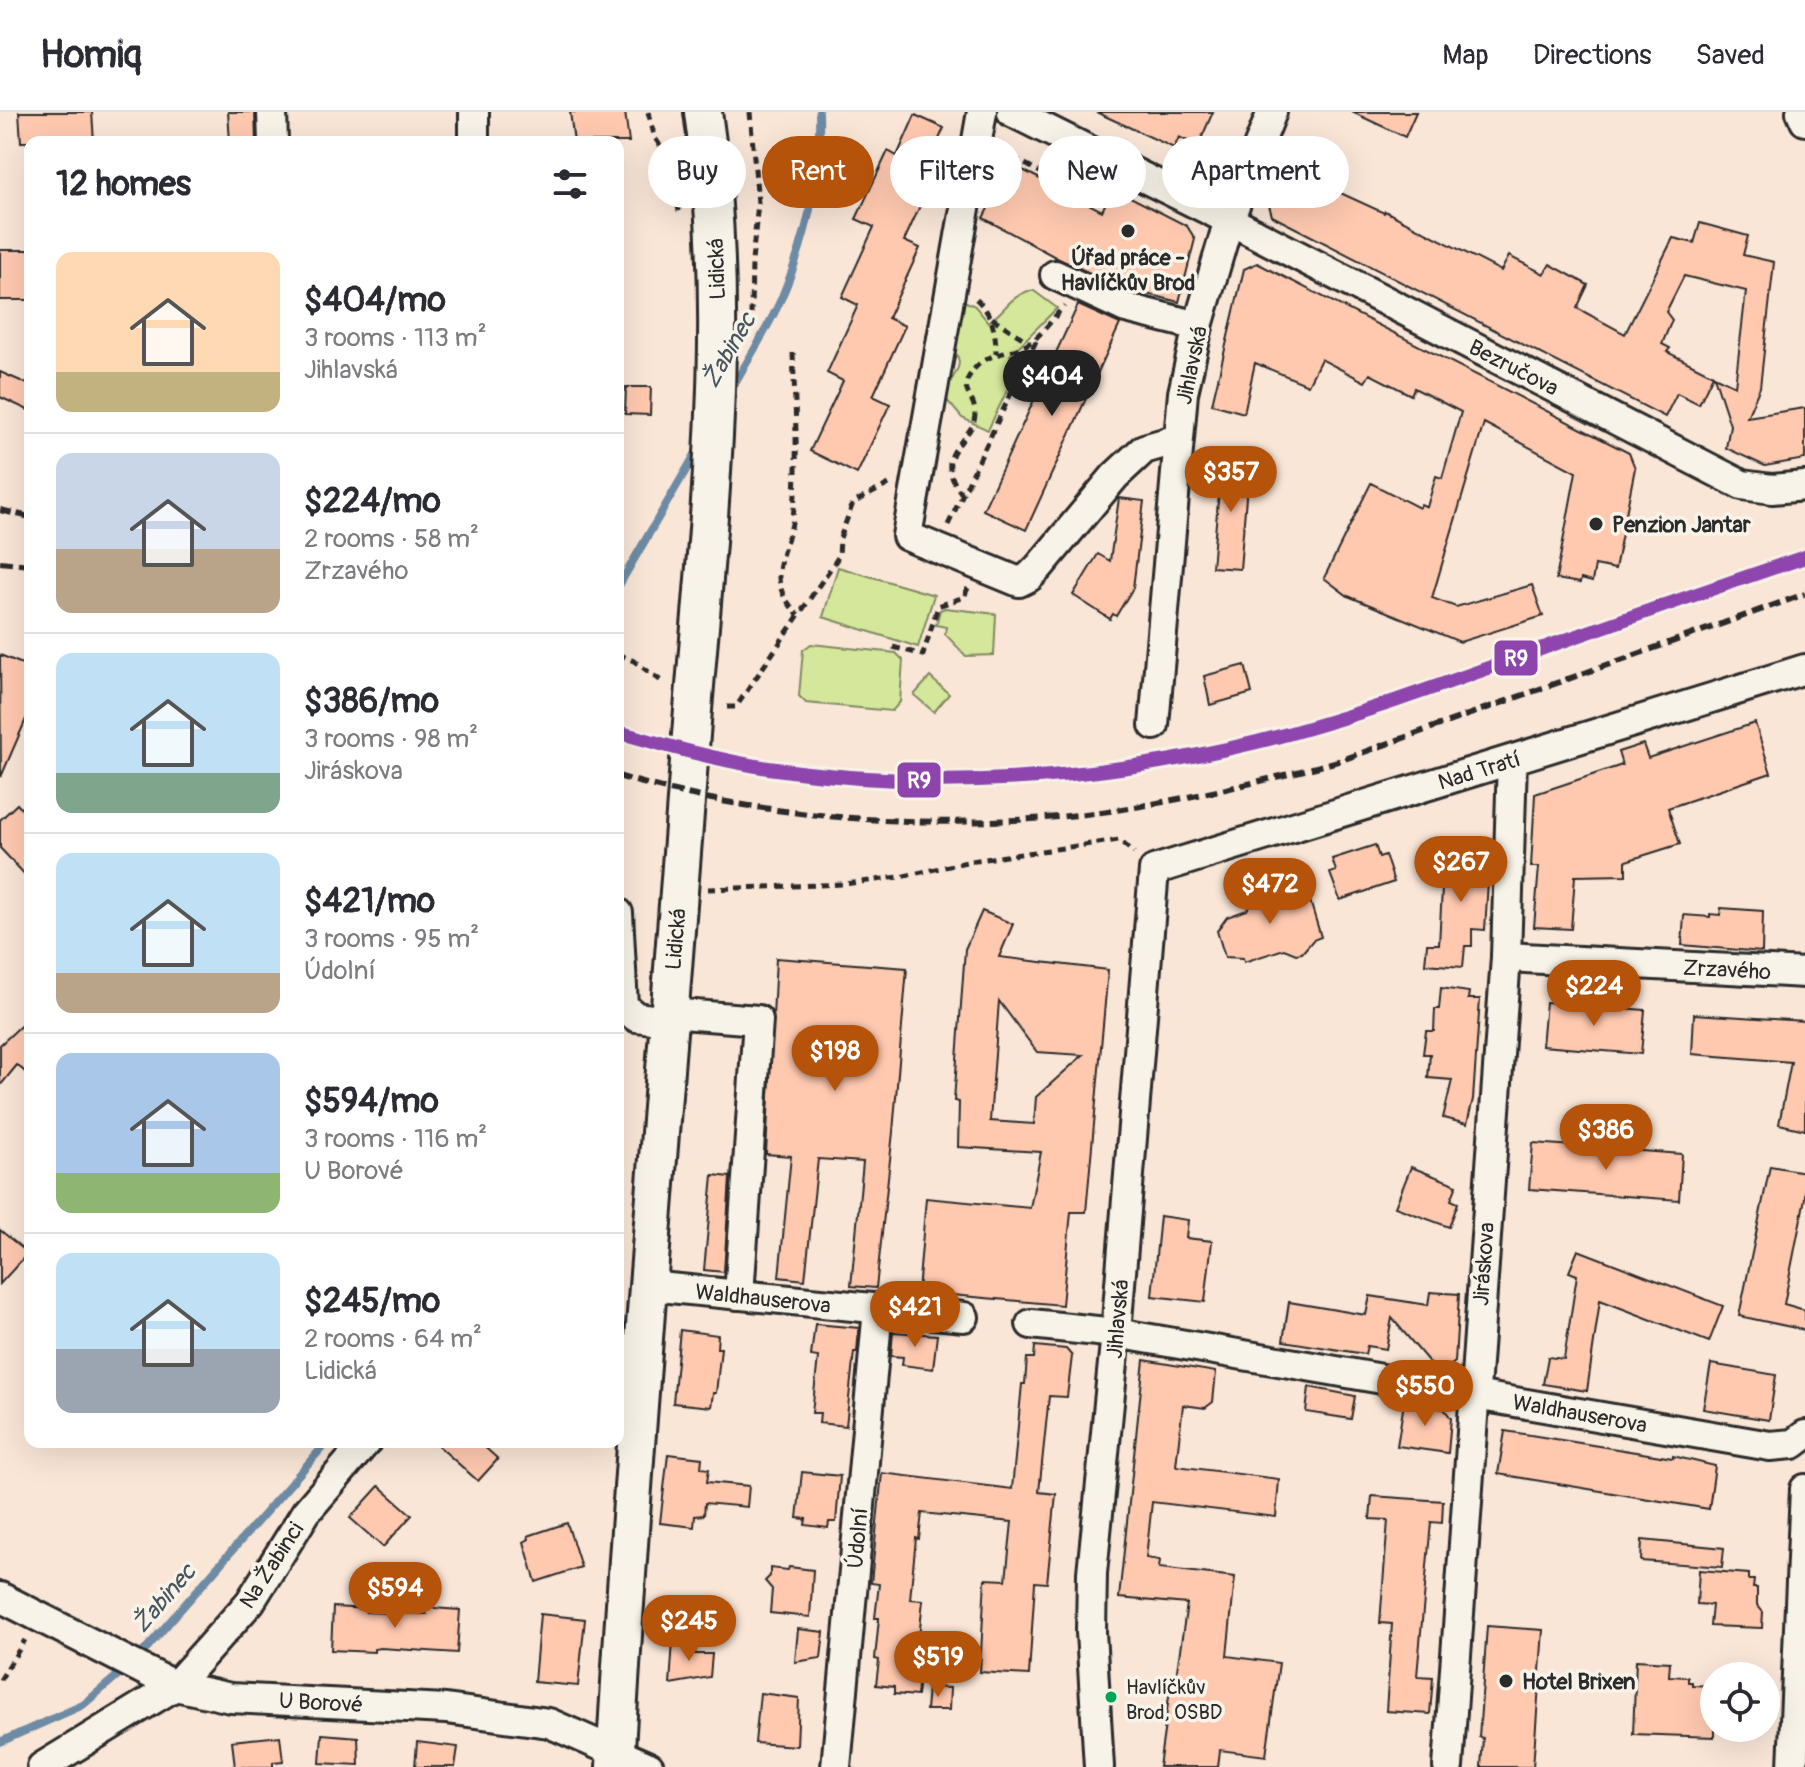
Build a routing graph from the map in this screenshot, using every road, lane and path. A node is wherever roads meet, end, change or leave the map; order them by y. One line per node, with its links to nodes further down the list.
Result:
1 (272, 112): 11 (street)
2 (474, 112): 12 (street)
3 (648, 112): 16 (path)
4 (703, 112): 40 (main road, Lidická)
5 (750, 112): 19 (path)
6 (982, 112): 13 (street)
7 (1012, 112): 15 (street, Bezručova)
8 (1272, 112): 15 (street, Jihlavská)
9 (1801, 112): 10 (street)
10 (1805, 121)
11 (273, 136)
12 (474, 136)
13 (977, 136)
14 (964, 208): 29 (street)
15 (1229, 220): 21 (street, Jihlavská); 26 (street, Bezručova)
16 (681, 228)
17 (1055, 275): 18 (street)
18 (1081, 287): 21 (street); 22 (path)
19 (752, 288)
20 (991, 317): 23 (path)
21 (1198, 326): 25 (street, Jihlavská)
22 (1039, 334): 23 (path); 27 (path)
23 (1030, 343): 27 (path)
24 (793, 353): 31 (path)
25 (1178, 439): 30 (street); 37 (street, Jihlavská)
26 (1805, 486)
27 (963, 495): 29 (path)
28 (856, 518): 31 (path)
29 (938, 548): 30 (street)
30 (980, 566): 32 (path)
31 (798, 615): 36 (path)
32 (893, 647)
33 (624, 657): 35 (path)
34 (1805, 669): 38 (street, Nad Tratí)
35 (665, 683)
36 (727, 707)
37 (1154, 725)
38 (1512, 760): 39 (street, Nad Tratí); 41 (street, Jiráskova)
39 (1154, 870): 40 (path); 50 (street, Jihlavská)
40 (679, 889): 44 (main road, Lidická)
41 (1506, 957): 42 (street, Zrzavého); 51 (street, Jiráskova)
42 (1805, 973)
43 (624, 1007): 44 (street)
44 (668, 1017): 45 (main road, Lidická); 46 (street)
45 (649, 1286): 46 (street, Waldhauserova); 59 (main road, Lidická)
46 (739, 1295): 47 (street, Waldhauserova)
47 (878, 1309): 48 (street, Waldhauserova); 62 (street, Údolní)
48 (964, 1317)
49 (1031, 1324): 50 (street, Waldhauserova)
50 (1116, 1333): 51 (street, Waldhauserova); 63 (street, Jihlavská)
51 (1473, 1395): 52 (street, Waldhauserova); 64 (street, Jiráskova)
52 (1805, 1435)
53 (361, 1448): 58 (street, Na Žabinci)
54 (1805, 1489): 65 (street)
55 (0, 1597): 56 (street, U Borové)
56 (39, 1617): 57 (path); 58 (street, U Borové)
57 (0, 1680)
58 (175, 1686): 59 (street, U Borové); 60 (street)
59 (611, 1762): 61 (street, U Borové)
60 (42, 1767)
61 (649, 1767)
62 (836, 1767)
63 (1099, 1767)
64 (1448, 1767)
65 (1793, 1767)

